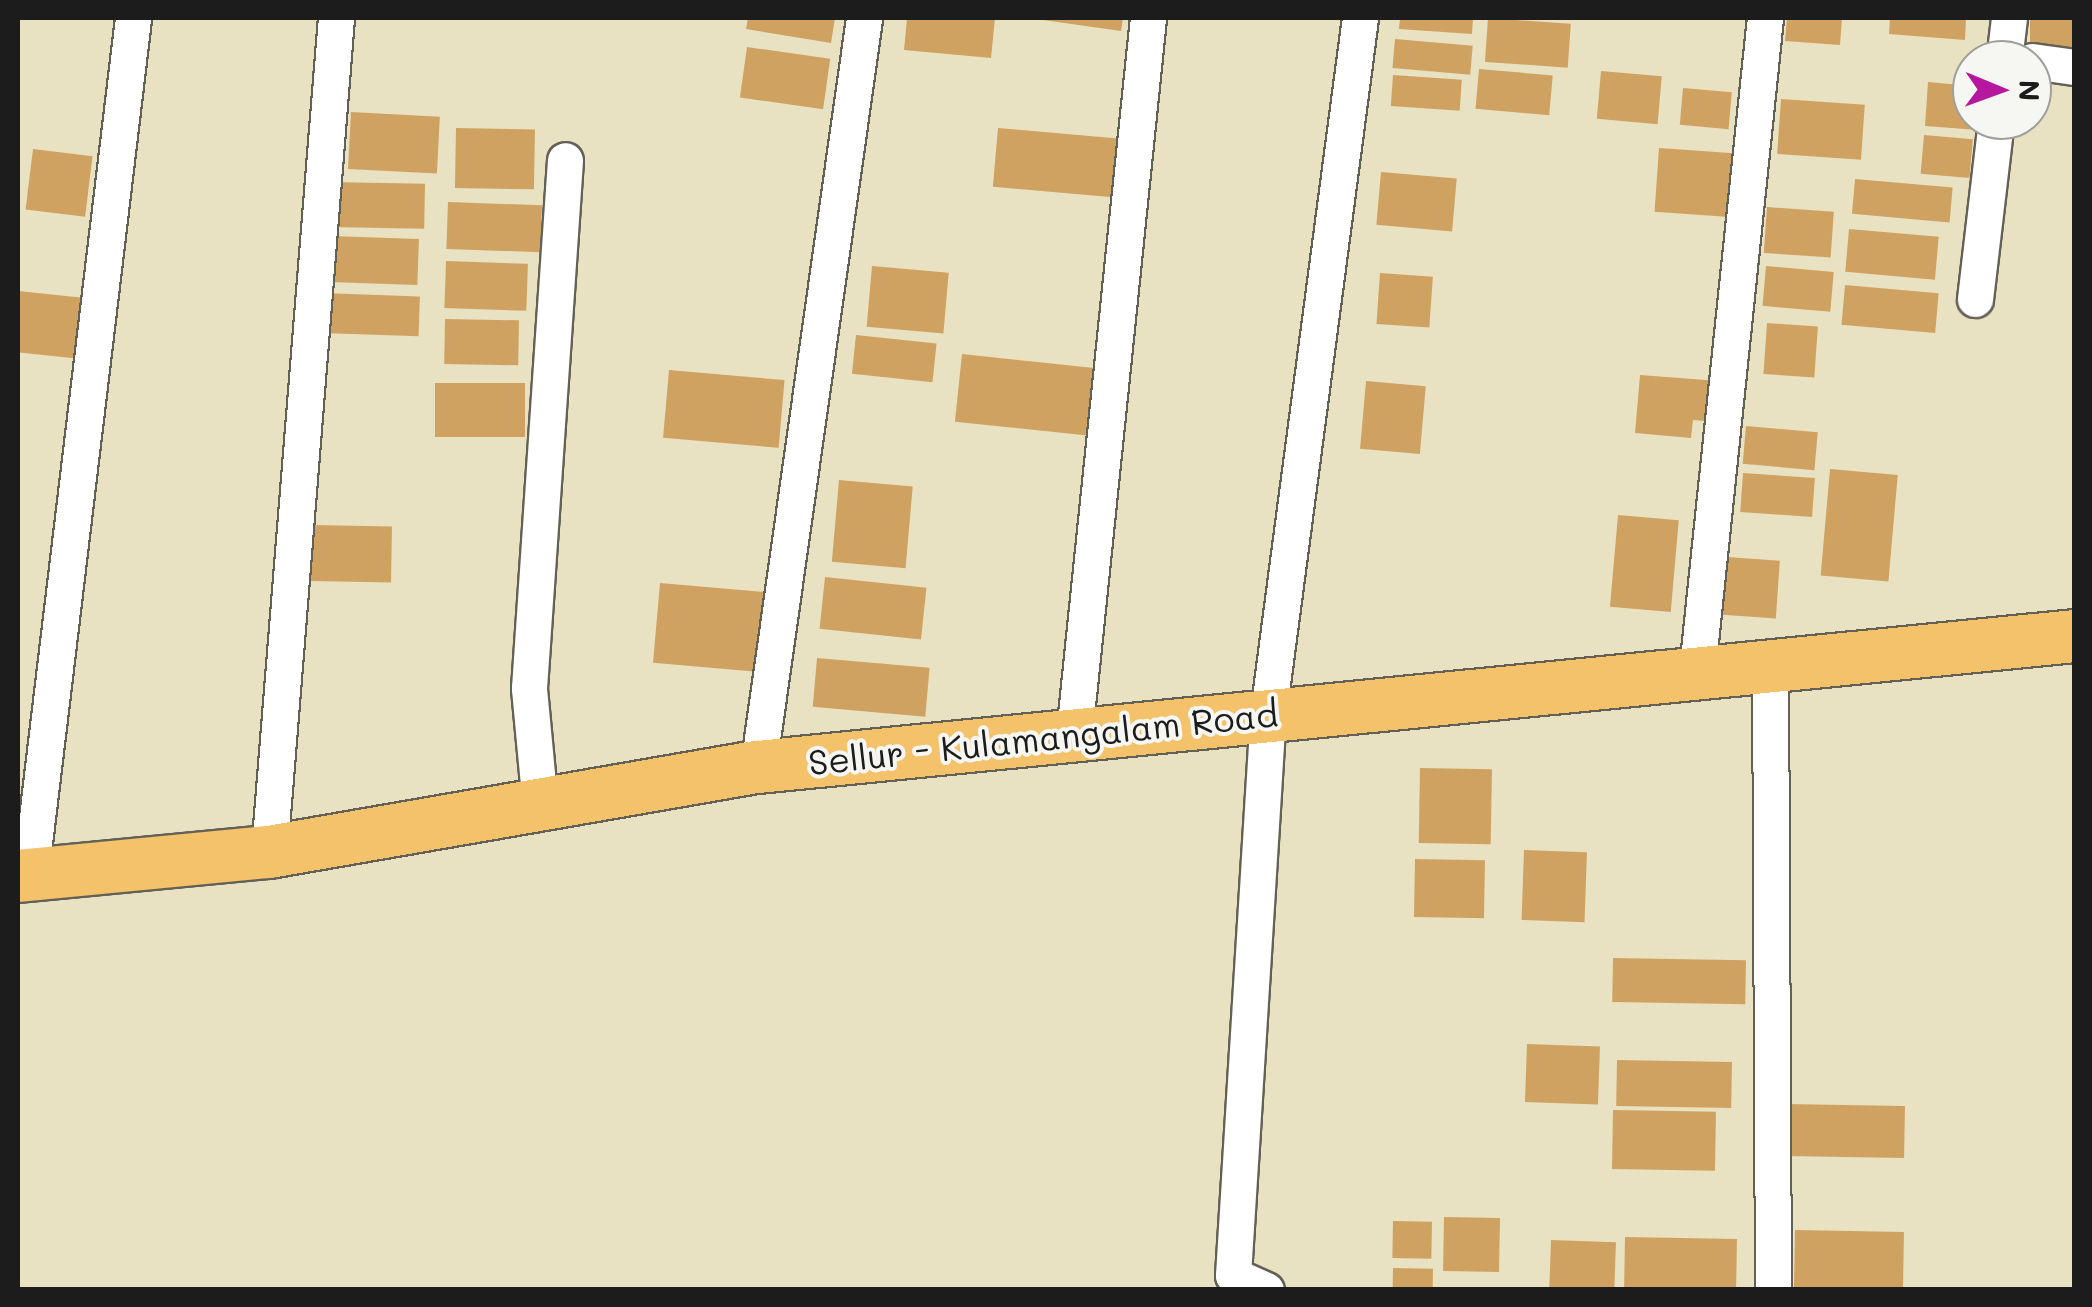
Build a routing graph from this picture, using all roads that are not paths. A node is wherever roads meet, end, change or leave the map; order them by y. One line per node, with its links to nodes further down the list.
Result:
1 (133, 18): 18 (street)
2 (336, 18): 17 (street)
3 (864, 18): 15 (street)
4 (1148, 18): 14 (street)
5 (1360, 18): 13 (street)
6 (1765, 18): 12 (street)
7 (1994, 140): 9 (street)
8 (565, 160): 16 (street)
9 (1974, 299)
10 (2074, 636): 11 (main road, Sellur - Kulamangalam Road)
11 (1770, 662): 12 (main road, Sellur - Kulamangalam Road); 20 (street)
12 (1697, 670): 13 (main road, Sellur - Kulamangalam Road)
13 (1268, 712): 14 (main road, Sellur - Kulamangalam Road); 19 (street)
14 (1074, 734): 15 (main road, Sellur - Kulamangalam Road)
15 (758, 767): 16 (main road, Sellur - Kulamangalam Road)
16 (540, 805): 17 (main road, Sellur - Kulamangalam Road)
17 (269, 852): 18 (main road, Sellur - Kulamangalam Road)
18 (24, 876)
19 (1266, 1290)
20 (1773, 1290)

